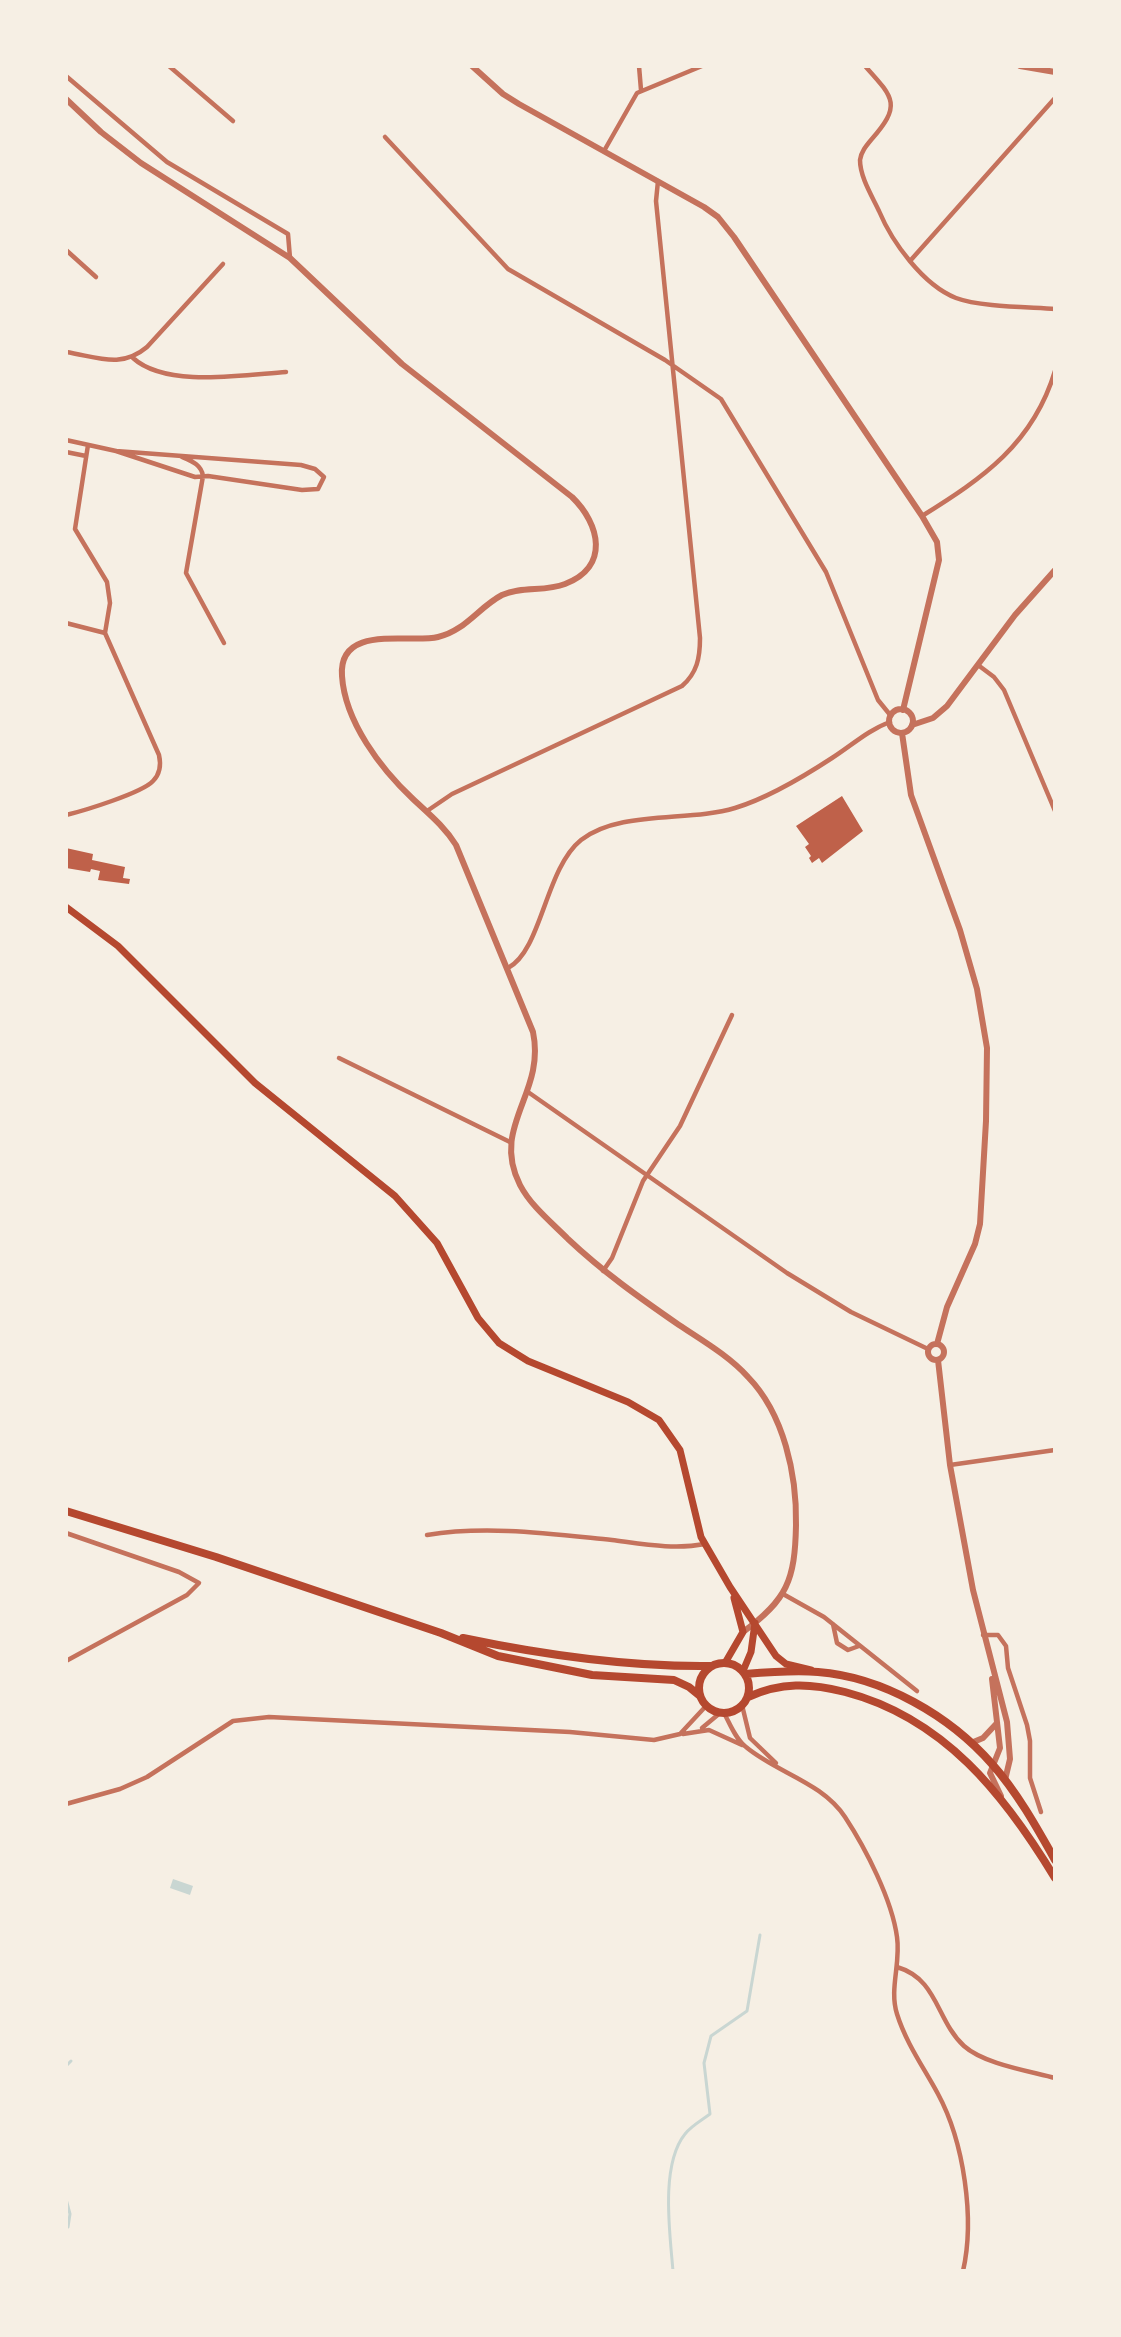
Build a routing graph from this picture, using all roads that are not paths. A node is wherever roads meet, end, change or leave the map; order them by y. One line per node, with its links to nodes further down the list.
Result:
1 (169, 66): 12 (street)
2 (472, 66): 14 (street)
3 (639, 66): 9 (street)
4 (702, 66): 9 (street)
5 (865, 66): 18 (street)
6 (1024, 67): 7 (street)
7 (1055, 72)
8 (66, 76): 17 (street)
9 (641, 90): 14 (street)
10 (1055, 98): 18 (street)
11 (66, 99): 17 (street)
12 (233, 121)
13 (386, 137): 24 (street)
14 (604, 151): 15 (street)
15 (658, 181): 24 (street); 34 (street)
16 (66, 250): 20 (street)
17 (290, 258): 45 (street)
18 (910, 261): 21 (street)
19 (223, 264): 23 (street)
20 (96, 277)
21 (1055, 309)
22 (66, 352): 23 (street)
23 (133, 358): 26 (street)
24 (673, 366): 41 (street); 45 (street)
25 (1055, 371): 34 (street)
26 (286, 372)
27 (66, 440): 28 (street)
28 (88, 445): 29 (street); 32 (street)
29 (116, 451): 31 (street); 33 (street)
30 (66, 452): 32 (street)
31 (178, 455): 33 (street); 33 (street)
32 (86, 456): 37 (street)
33 (202, 476): 38 (street)
34 (922, 516): 40 (street)
35 (1055, 570): 39 (street)
36 (66, 623): 37 (street)
37 (105, 633): 46 (street)
38 (224, 643)
39 (978, 665): 42 (street); 44 (street)
40 (903, 710): 41 (street); 42 (street)
41 (890, 719): 43 (street); 48 (street)
42 (912, 725): 43 (street)
43 (902, 733): 55 (street)
44 (1055, 811)
45 (427, 812): 48 (street)
46 (66, 816)
47 (66, 907): 63 (main road)
48 (508, 968): 51 (street)
49 (732, 1015): 53 (street)
50 (339, 1059): 52 (street)
51 (528, 1092): 52 (street); 53 (street)
52 (510, 1142): 54 (street)
53 (646, 1176): 54 (street); 56 (street)
54 (603, 1271): 65 (street)
55 (937, 1344): 56 (street); 57 (street)
56 (928, 1349): 57 (street)
57 (938, 1360): 59 (street)
58 (1055, 1450): 59 (street)
59 (950, 1465): 70 (street)
60 (66, 1510): 69 (main road)
61 (66, 1533): 72 (street)
62 (427, 1535): 63 (street)
63 (705, 1544): 64 (main road)
64 (730, 1587): 66 (main road); 68 (main road)
65 (783, 1594): 66 (street); 67 (street)
66 (755, 1623): 68 (street); 76 (main road); 77 (main road)
67 (833, 1624): 71 (street); 71 (street)
68 (742, 1632): 73 (main road)
69 (441, 1633): 75 (main road); 79 (main road)
70 (983, 1635): 74 (street); 94 (street)
71 (859, 1646): 78 (street)
72 (66, 1661)
73 (725, 1663): 75 (main road); 77 (main road)
74 (990, 1665): 84 (street); 91 (street)
75 (710, 1666): 79 (main road)
76 (819, 1672): 77 (main road); 87 (main road)
77 (744, 1673): 80 (main road)
78 (917, 1691)
79 (700, 1696): 82 (main road)
80 (748, 1697): 81 (main road); 92 (main road)
81 (742, 1705): 83 (main road); 90 (street)
82 (706, 1706): 83 (main road); 86 (street)
83 (722, 1713): 85 (street); 88 (street)
84 (997, 1723): 87 (street); 89 (street)
85 (701, 1729): 86 (street); 88 (street)
86 (680, 1734): 93 (street)
87 (970, 1743): 89 (main road)
88 (744, 1747): 90 (street)
89 (993, 1766): 91 (main road); 92 (street)
90 (787, 1772): 97 (street)
91 (1005, 1780): 95 (main road)
92 (1002, 1799): 96 (main road)
93 (66, 1804)
94 (1041, 1812)
95 (1055, 1860)
96 (1055, 1878)
97 (897, 1967): 98 (street); 99 (street)
98 (1055, 2078)
99 (963, 2271)

